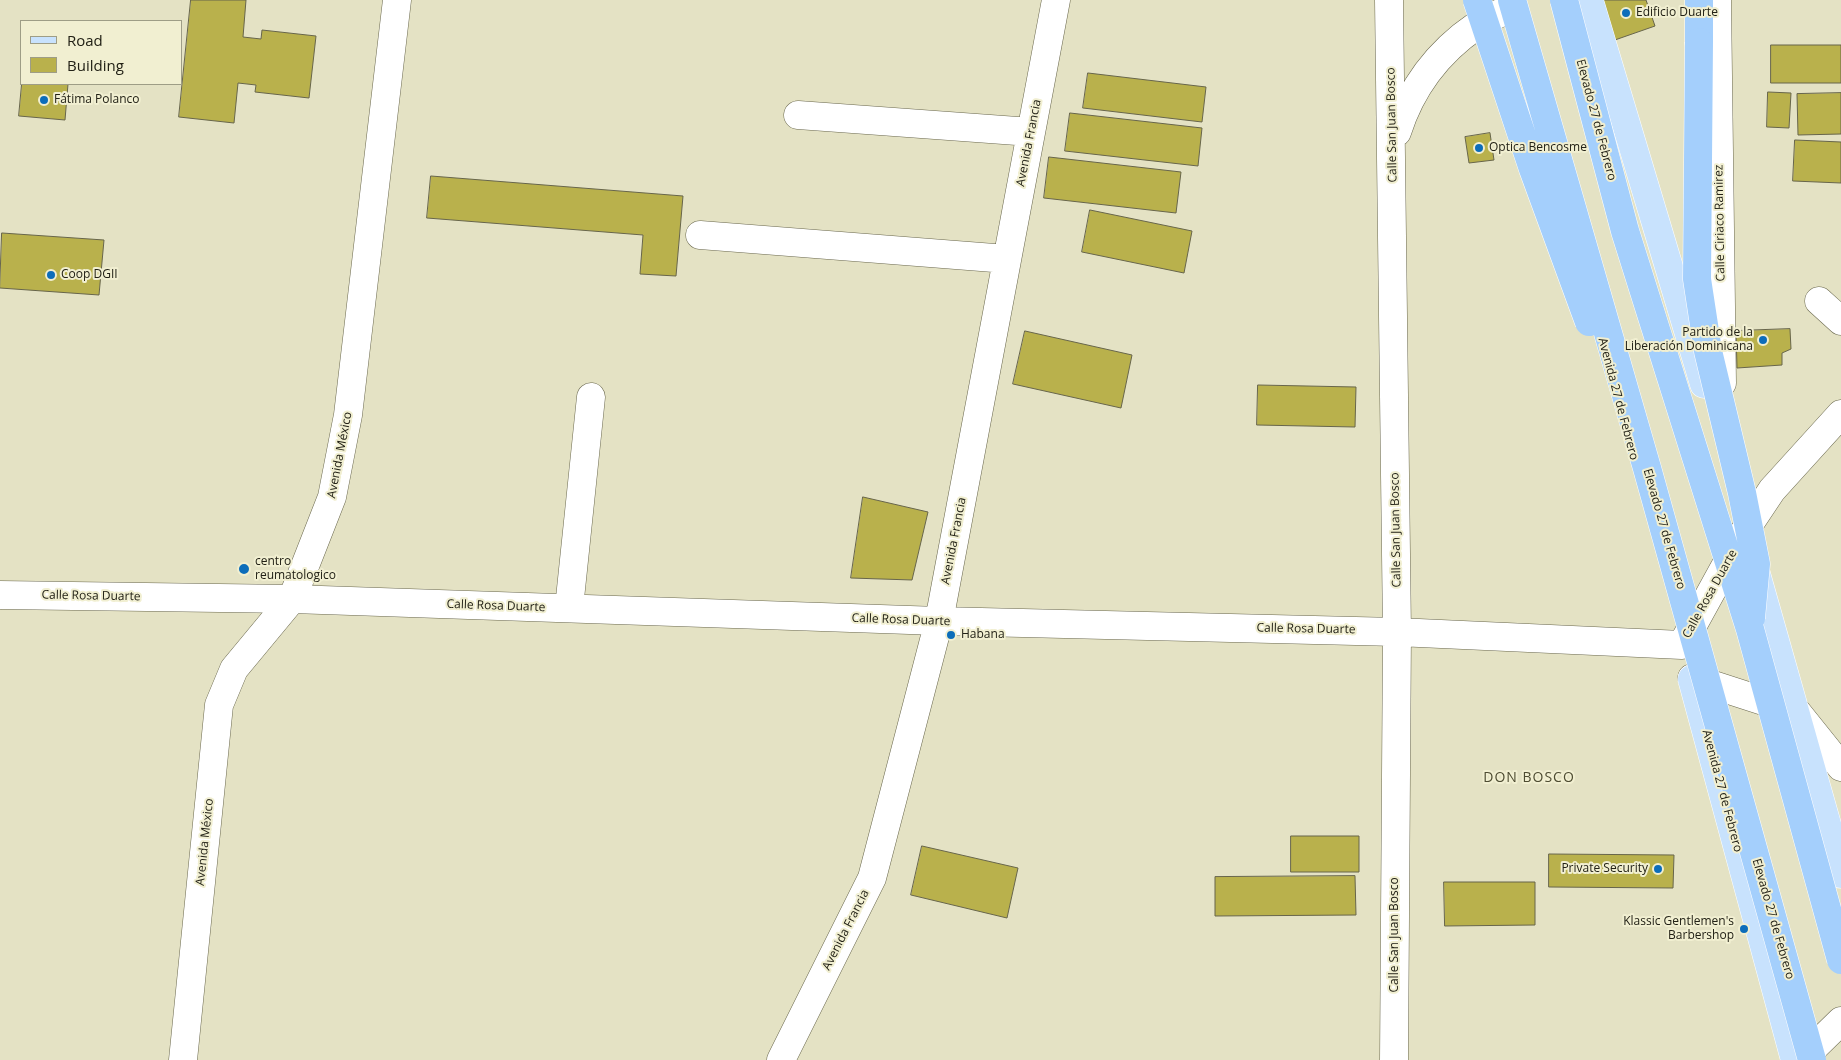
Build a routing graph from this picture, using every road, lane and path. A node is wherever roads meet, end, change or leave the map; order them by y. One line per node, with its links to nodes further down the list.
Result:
1 (397, 0): 23 (street, Avenida México)
2 (1056, 0): 11 (street, Avenida Francia)
3 (1389, 0): 12 (street, Calle San Juan Bosco)
4 (1477, 0): 20 (highway, bridge)
5 (1564, 0): 26 (highway, Elevado 27 de Febrero, bridge)
6 (1589, 0): 19 (main road)
7 (1699, 0): 26 (highway, bridge)
8 (1717, 0): 19 (street, Calle Ciriaco Ramirez)
9 (1510, 3): 12 (street); 20 (highway, Elevado 27 de Febrero, bridge); 28 (main road, Avenida 27 de Febrero)
10 (798, 115): 11 (street)
11 (1031, 132): 14 (street, Avenida Francia)
12 (1392, 146): 27 (street, Calle San Juan Bosco)
13 (700, 235): 14 (street)
14 (1007, 259): 25 (street, Avenida Francia)
15 (1819, 301): 16 (street)
16 (1841, 321)
17 (591, 397): 24 (street)
18 (1841, 414): 21 (street, Calle Rosa Duarte)
19 (1723, 447): 21 (main road)
20 (1647, 468): 40 (highway, Elevado 27 de Febrero, bridge)
21 (1744, 532): 28 (street, Calle Rosa Duarte); 30 (main road)
22 (0, 595): 23 (street, Calle Rosa Duarte)
23 (292, 599): 24 (street, Calle Rosa Duarte); 35 (street, Avenida México)
24 (569, 608): 25 (street, Calle Rosa Duarte)
25 (939, 621): 27 (street, Calle Rosa Duarte); 36 (street, Avenida Francia)
26 (1750, 629): 33 (highway, Elevado 27 de Febrero, bridge)
27 (1397, 632): 28 (street, Calle Rosa Duarte); 37 (street, Calle San Juan Bosco)
28 (1682, 645): 29 (main road, Avenida 27 de Febrero)
29 (1692, 678): 30 (street); 38 (main road, Avenida 27 de Febrero)
30 (1797, 712): 31 (street); 32 (main road)
31 (1841, 767)
32 (1841, 874)
33 (1841, 960)
34 (1841, 1020): 39 (street)
35 (183, 1060)
36 (781, 1060)
37 (1394, 1060)
38 (1795, 1060)
39 (1801, 1060)
40 (1812, 1060)

